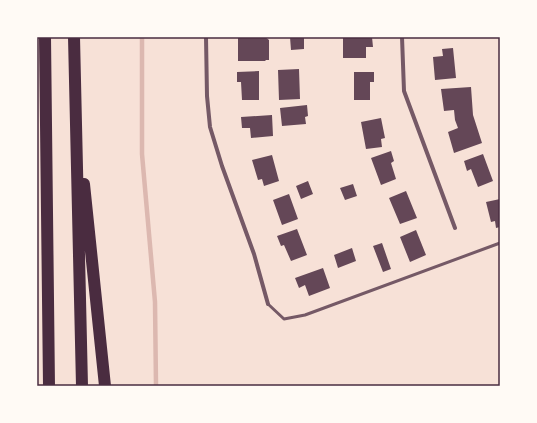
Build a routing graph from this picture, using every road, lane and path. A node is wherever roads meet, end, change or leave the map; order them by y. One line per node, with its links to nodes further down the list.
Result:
1 (45, 37): 9 (highway)
2 (74, 37): 5 (highway)
3 (206, 37): 8 (street)
4 (402, 37): 6 (street)
5 (75, 81): 10 (highway); 11 (highway)
6 (455, 228)
7 (500, 243): 8 (lane)
8 (268, 304)
9 (50, 386)
10 (82, 386)
11 (105, 386)

